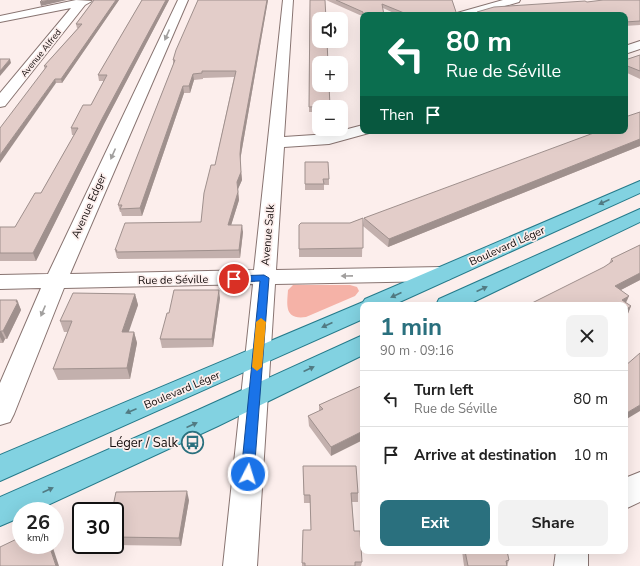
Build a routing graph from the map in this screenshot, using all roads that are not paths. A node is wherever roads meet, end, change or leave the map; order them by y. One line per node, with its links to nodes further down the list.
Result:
1 (94, 0): 5 (street)
2 (183, 0): 18 (street, Avenue Edger, one-way to 18)
3 (288, 0): 12 (street, Avenue Salk)
4 (515, 0): 6 (street)
5 (81, 3): 7 (street); 10 (street, Avenue Alfred)
6 (471, 12)
7 (0, 19)
8 (640, 45): 9 (street)
9 (628, 49)
10 (0, 103)
11 (360, 131): 12 (street)
12 (276, 143): 16 (street, Avenue Salk)
13 (639, 187): 15 (main road, Boulevard Léger, one-way to 15)
14 (640, 215): 20 (main road, one-way to 14)
15 (442, 274): 16 (street, Rue de Séville, one-way to 16); 19 (main road, Boulevard Léger, one-way to 19)
16 (264, 278): 18 (street, Rue de Séville); 23 (street, Avenue Salk)
17 (0, 282): 18 (street, Rue de Séville)
18 (55, 282): 25 (street, Avenue Edger, one-way to 25)
19 (380, 302)
20 (453, 302)
21 (360, 311): 23 (main road, Boulevard Léger, one-way to 23)
22 (360, 345): 24 (main road, one-way to 22)
23 (258, 356): 24 (street, Avenue Salk); 26 (main road, Boulevard Léger, one-way to 26)
24 (255, 394): 29 (main road, one-way to 24); 31 (street, Avenue Salk)
25 (0, 414)
26 (0, 468)
27 (640, 485): 28 (street)
28 (628, 494)
29 (0, 512)
30 (572, 554): 32 (street)
31 (240, 566)
32 (571, 566)

